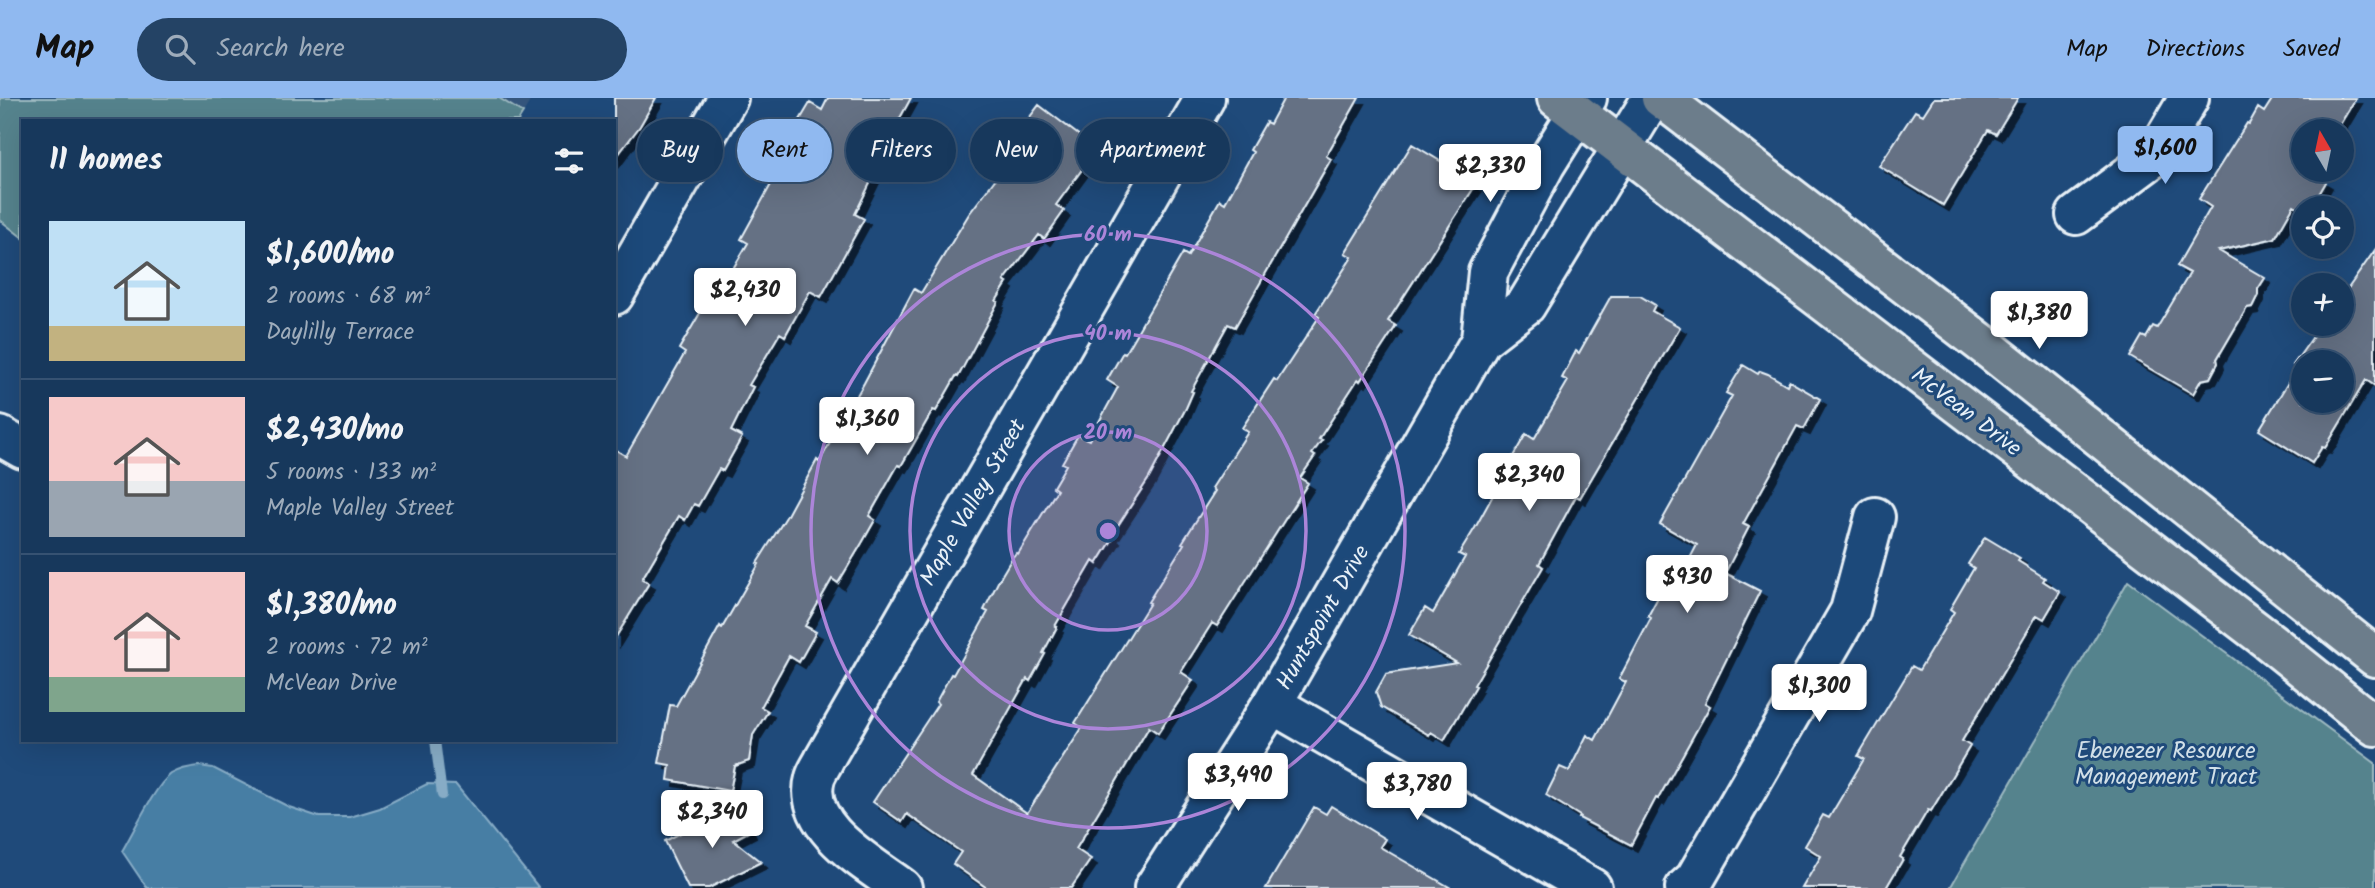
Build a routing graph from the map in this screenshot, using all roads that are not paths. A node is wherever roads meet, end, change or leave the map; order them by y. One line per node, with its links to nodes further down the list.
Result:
1 (727, 98): 9 (street)
2 (1205, 98): 17 (street, Maple Valley Street)
3 (1652, 98): 7 (street, Huntspoint Drive)
4 (1661, 98): 14 (main road)
5 (2189, 98): 8 (street)
6 (1573, 103): 7 (main road, McVean Drive); 10 (street, Huntspoint Drive)
7 (1621, 148): 10 (street, Huntspoint Drive); 16 (main road, McVean Drive)
8 (2076, 215)
9 (616, 292)
10 (1481, 340): 15 (street, Huntspoint Drive)
11 (0, 436): 12 (street)
12 (21, 448)
13 (1875, 517): 20 (street)
14 (2375, 657)
15 (1272, 704): 18 (street, Huntspoint Drive); 19 (street)
16 (2375, 726)
17 (902, 888)
18 (1154, 888)
19 (1592, 888)
20 (1685, 888)

